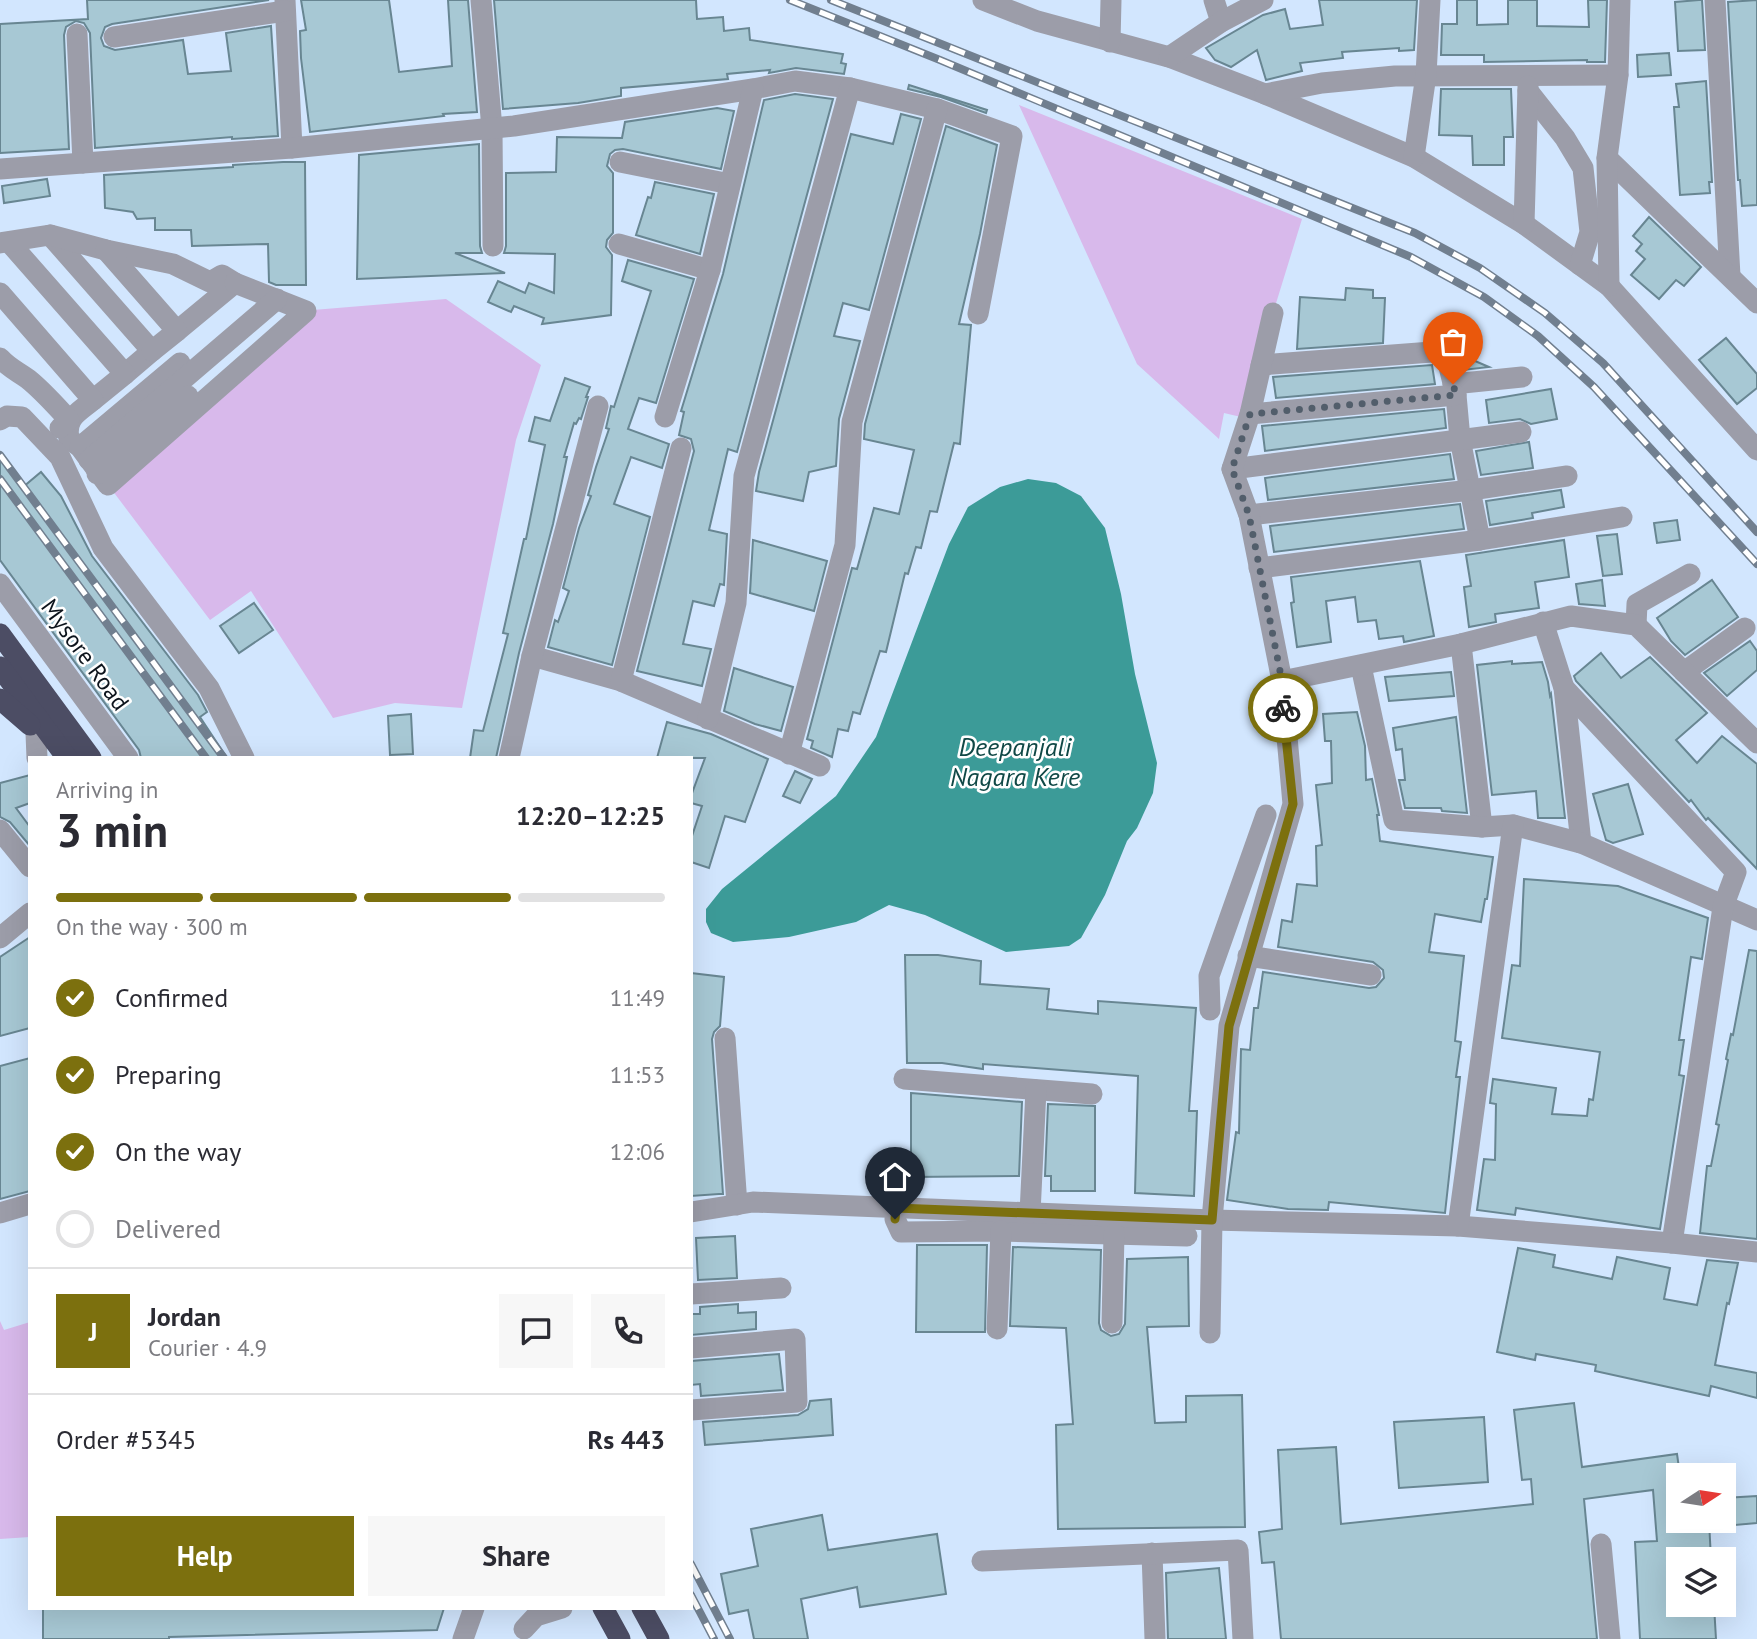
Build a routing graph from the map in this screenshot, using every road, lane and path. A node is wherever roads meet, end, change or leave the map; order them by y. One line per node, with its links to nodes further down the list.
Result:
1 (481, 0): 23 (street)
2 (983, 0): 10 (street)
3 (1111, 0): 14 (street)
4 (1214, 0): 11 (street)
5 (1263, 0): 11 (street)
6 (1430, 0): 16 (street)
7 (1620, 0): 17 (street)
8 (1715, 0): 39 (street)
9 (285, 6): 13 (street); 24 (street)
10 (1037, 10): 14 (street)
11 (1221, 22): 15 (street)
12 (77, 34): 28 (street)
13 (114, 37)
14 (1110, 42): 15 (street)
15 (1169, 57): 21 (street)
16 (1426, 75): 18 (street); 21 (street); 25 (street)
17 (1618, 75): 18 (street); 26 (street)
18 (1528, 84): 31 (street); 37 (street)
19 (850, 88): 20 (street); 22 (street); 89 (street)
20 (753, 89): 23 (street); 30 (street)
21 (1265, 94): 25 (street)
22 (937, 109): 46 (street); 92 (street)
23 (492, 128): 24 (street); 35 (street)
24 (292, 148): 28 (street)
25 (1414, 157): 31 (street)
26 (1607, 158): 39 (street); 41 (street)
27 (620, 162): 30 (street)
28 (83, 163): 29 (street)
29 (0, 169)
30 (730, 184): 38 (street)
31 (1524, 224): 37 (street)
32 (50, 235): 33 (street); 36 (street); 48 (street)
33 (4, 242): 51 (street)
34 (619, 244): 38 (street)
35 (493, 246)
36 (106, 250): 40 (street); 47 (street)
37 (1580, 265): 41 (street)
38 (710, 270): 57 (street)
39 (1730, 276): 44 (street)
40 (235, 283): 43 (street); 47 (street)
41 (1609, 286): 64 (street)
42 (0, 293): 54 (street)
43 (277, 300): 65 (street); 65 (street)
44 (1757, 303)
45 (1273, 313): 49 (street)
46 (978, 314)
47 (177, 331): 48 (street)
48 (152, 351): 51 (street)
49 (1261, 365): 53 (street); 56 (street)
50 (4, 370): 59 (street)
51 (125, 374): 54 (street)
52 (1522, 377): 53 (street)
53 (1454, 390): 56 (street); 61 (street)
54 (93, 400): 59 (street)
55 (598, 406): 80 (street)
56 (1250, 414): 66 (street)
57 (665, 417)
58 (0, 420): 62 (street)
59 (69, 420): 62 (street); 65 (street)
60 (1521, 432): 61 (street)
61 (1460, 439): 66 (street); 68 (street)
62 (45, 440): 98 (street)
63 (681, 447): 84 (street)
64 (1757, 450)
65 (89, 460)
66 (1232, 469): 69 (street)
67 (1567, 476): 68 (street)
68 (1471, 490): 69 (street); 71 (street)
69 (1249, 515): 72 (street)
70 (1622, 517): 71 (street)
71 (1480, 540): 72 (street)
72 (1259, 568): 85 (street)
73 (1690, 574): 76 (street)
74 (0, 584): 97 (street, Mysore Road)
75 (1543, 622): 76 (street); 79 (street); 87 (street)
76 (1636, 625): 83 (street)
77 (1745, 628): 83 (street)
78 (0, 634): 96 (highway)
79 (1461, 644): 81 (street); 103 (street)
80 (532, 656): 84 (street); 99 (street)
81 (1360, 666): 85 (street); 103 (street)
82 (0, 667): 95 (highway)
83 (1684, 672): 91 (street)
84 (621, 681): 89 (street)
85 (1282, 681): 111 (street)
86 (0, 682): 90 (street)
87 (1563, 688): 105 (street); 107 (street)
88 (0, 699): 90 (highway)
89 (708, 719): 92 (street)
90 (33, 729): 93 (street); 94 (street)
91 (1757, 743)
92 (789, 754): 100 (street)
93 (37, 756)
94 (53, 756)
95 (66, 756)
96 (90, 756)
97 (127, 756)
98 (243, 756)
99 (511, 756)
100 (820, 766)
101 (1266, 815): 113 (street)
102 (1513, 825): 103 (street); 105 (street); 125 (street)
103 (1482, 827)
104 (0, 830): 106 (street)
105 (1581, 843): 107 (street)
106 (28, 865)
107 (1723, 907): 109 (street); 129 (street)
108 (28, 915): 110 (street)
109 (1757, 920)
110 (0, 938)
111 (1248, 956): 112 (street); 124 (street)
112 (1371, 975)
113 (1210, 1010)
114 (725, 1038): 119 (street)
115 (904, 1079): 116 (street)
116 (1035, 1090): 117 (street); 123 (street)
117 (1092, 1094)
118 (28, 1205): 122 (street)
119 (737, 1205): 120 (street); 121 (street)
120 (896, 1208): 123 (street); 126 (street)
121 (693, 1212)
122 (0, 1213)
123 (1030, 1213): 124 (street)
124 (1212, 1220): 125 (street); 135 (street)
125 (1458, 1226): 129 (street)
126 (1001, 1231): 127 (street); 134 (street)
127 (1114, 1234): 128 (street); 133 (street)
128 (1187, 1236)
129 (1672, 1243): 130 (street)
130 (1757, 1252)
131 (781, 1288): 132 (street)
132 (693, 1294)
133 (1112, 1323)
134 (997, 1329)
135 (1210, 1333)
136 (693, 1348): 137 (street)
137 (693, 1410)
138 (1601, 1544): 151 (street)
139 (1152, 1553): 140 (street); 149 (street); 150 (street)
140 (982, 1561)
141 (473, 1610): 146 (street)
142 (556, 1610): 145 (street)
143 (604, 1610): 147 (highway)
144 (643, 1610): 148 (highway)
145 (524, 1629)
146 (463, 1639)
147 (620, 1639)
148 (659, 1639)
149 (1156, 1639)
150 (1243, 1639)
151 (1610, 1639)

